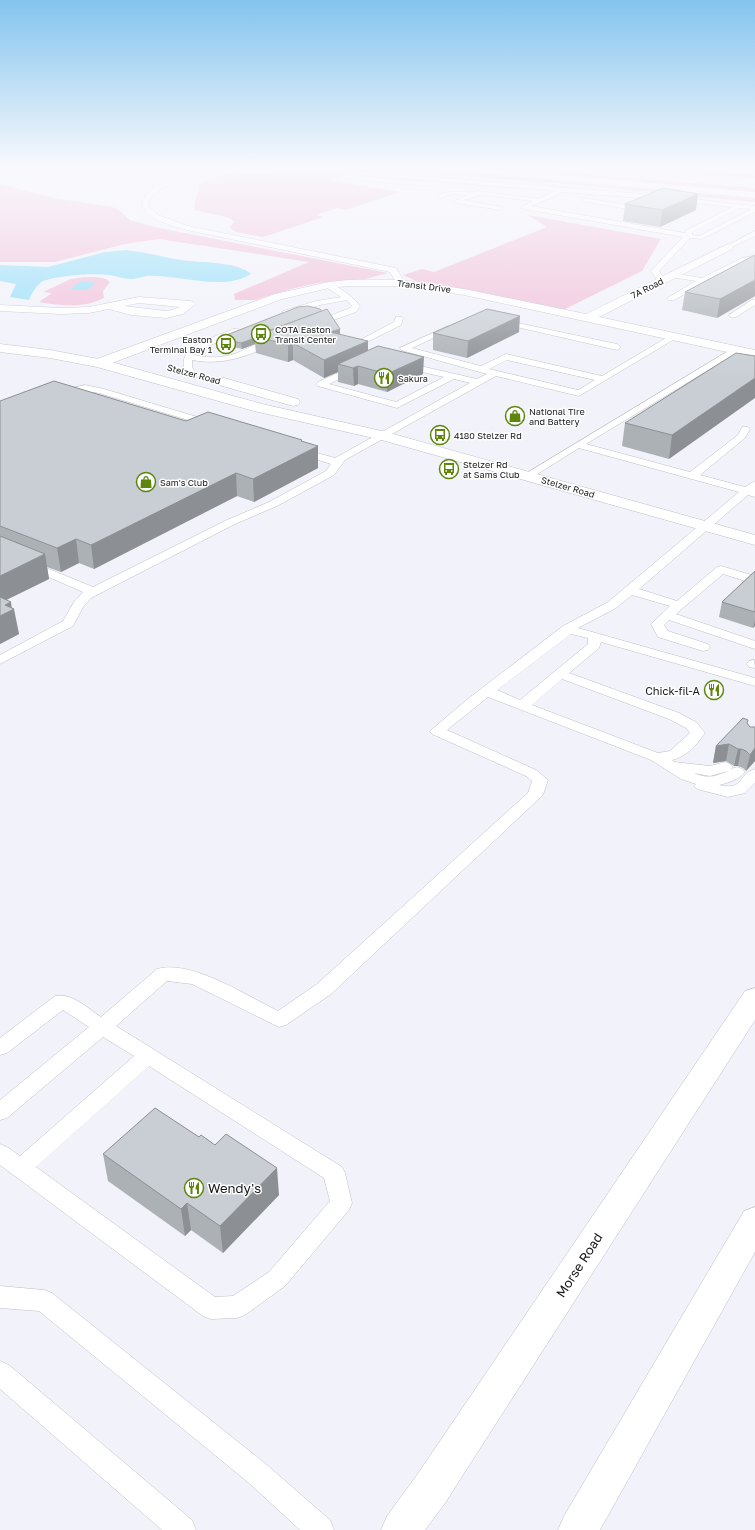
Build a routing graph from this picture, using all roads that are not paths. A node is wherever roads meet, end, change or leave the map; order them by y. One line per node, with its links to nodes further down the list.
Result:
1 (228, 236): 12 (lane)
2 (688, 236): 10 (lane)
3 (690, 236): 4 (lane)
4 (703, 236)
5 (748, 236): 6 (lane)
6 (730, 246): 7 (lane); 9 (main road, 7A Road)
7 (748, 247)
8 (755, 258): 11 (lane)
9 (674, 275): 10 (main road, 7A Road); 11 (lane)
10 (662, 280): 21 (main road, 7A Road)
11 (703, 280): 15 (lane)
12 (401, 283): 13 (main road, Transit Drive); 21 (main road, Transit Drive)
13 (329, 285): 14 (lane); 34 (main road, Transit Drive)
14 (347, 298): 20 (lane); 25 (lane)
15 (671, 298)
16 (755, 302): 19 (lane)
17 (111, 306): 17 (main road); 18 (main road)
18 (0, 308)
19 (733, 315)
20 (276, 317)
21 (588, 318): 27 (main road, Transit Drive)
22 (399, 319): 29 (lane)
23 (487, 320): 30 (lane)
24 (459, 325): 41 (lane)
25 (305, 328)
26 (243, 329): 36 (lane)
27 (674, 337): 32 (main road, Transit Drive); 45 (lane)
28 (281, 338): 36 (lane)
29 (362, 341)
30 (617, 347)
31 (0, 348): 35 (main road, Stelzer Road)
32 (735, 350): 33 (main road, Transit Drive); 51 (lane)
33 (755, 354)
34 (124, 355): 35 (main road, Transit Drive); 37 (main road)
35 (101, 357): 49 (main road, Stelzer Road)
36 (190, 357): 42 (lane)
37 (146, 361)
38 (392, 362): 44 (lane)
39 (363, 365): 44 (lane)
40 (176, 369): 42 (main road, Stelzer Road)
41 (482, 369): 43 (lane); 45 (lane)
42 (191, 373): 49 (main road, Stelzer Road)
43 (495, 373): 45 (lane); 46 (lane)
44 (451, 376): 46 (lane)
45 (603, 379)
46 (478, 382): 49 (lane)
47 (52, 396): 48 (lane)
48 (223, 428)
49 (381, 435): 53 (lane); 54 (main road, Stelzer Road)
50 (755, 437): 55 (lane)
51 (578, 445): 54 (lane); 55 (lane)
52 (291, 448): 53 (lane)
53 (337, 462): 62 (lane)
54 (527, 476): 57 (main road, Stelzer Road)
55 (692, 476): 56 (lane)
56 (752, 490): 57 (lane)
57 (706, 526): 58 (main road, Stelzer Road); 61 (lane)
58 (755, 540)
59 (0, 552): 62 (lane)
60 (755, 580): 63 (lane)
61 (630, 590): 63 (lane); 65 (lane)
62 (94, 592): 69 (lane)
63 (678, 605): 64 (lane)
64 (667, 615): 67 (lane); 68 (lane)
65 (568, 629): 66 (lane); 74 (lane)
66 (595, 636): 70 (lane); 72 (lane)
67 (755, 645)
68 (703, 647)
69 (0, 660)
70 (678, 660): 71 (lane); 73 (lane)
71 (693, 670)
72 (560, 674): 75 (lane); 76 (lane)
73 (755, 682)
74 (487, 692): 75 (lane); 81 (lane)
75 (522, 706): 76 (lane)
76 (656, 757): 77 (lane)
77 (671, 765): 79 (lane); 79 (lane)
78 (755, 774): 79 (lane)
79 (688, 777)
80 (755, 998): 92 (main road, Morse Road)
81 (103, 1026): 82 (lane); 83 (lane); 84 (lane)
82 (0, 1048)
83 (149, 1055): 86 (lane); 86 (lane)
84 (0, 1112)
85 (0, 1153): 86 (lane)
86 (20, 1168)
87 (755, 1221): 93 (main road)
88 (0, 1297): 91 (lane)
89 (0, 1374): 90 (lane)
90 (182, 1530)
91 (320, 1530)
92 (401, 1530)
93 (578, 1530)

